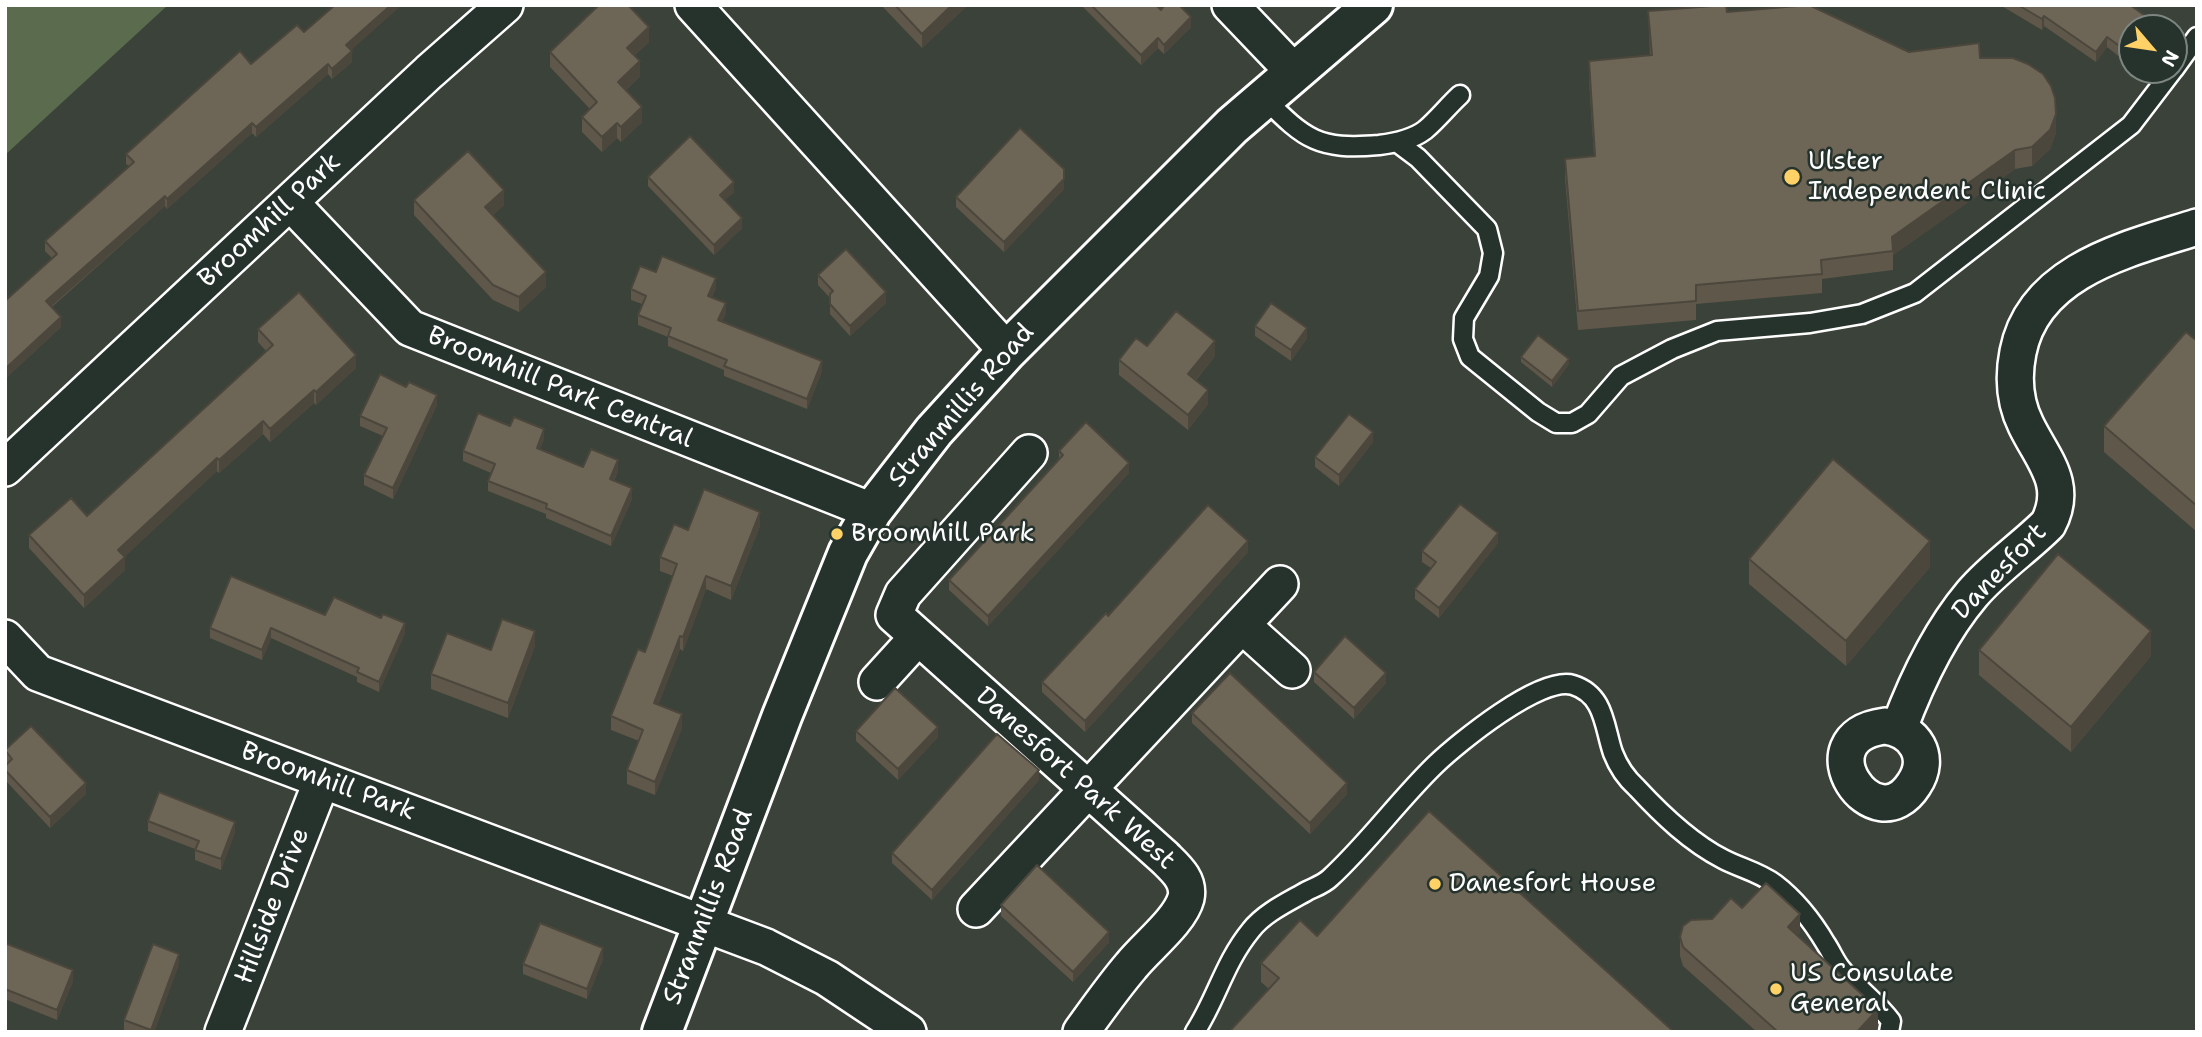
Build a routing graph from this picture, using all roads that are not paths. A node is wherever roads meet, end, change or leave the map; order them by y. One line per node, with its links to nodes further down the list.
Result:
1 (505, 5): 10 (street, Broomhill Park)
2 (693, 5): 12 (street)
3 (1230, 5): 5 (street)
4 (1373, 5): 5 (street, Stranmillis Road)
5 (1294, 72): 8 (street, Stranmillis Road)
6 (2162, 84): 9 (lane)
7 (1460, 94): 9 (lane)
8 (1264, 98): 9 (lane); 12 (street, Stranmillis Road)
9 (1398, 143)
10 (290, 202): 14 (street, Broomhill Park); 15 (street, Broomhill Park Central)
11 (2197, 227): 22 (street, Danesfort)
12 (1007, 351): 15 (street, Stranmillis Road)
13 (1029, 453): 18 (street)
14 (5, 468)
15 (872, 511): 26 (street, Stranmillis Road)
16 (1280, 584): 17 (street)
17 (1242, 625): 20 (street); 24 (street)
18 (906, 626): 21 (street); 24 (street, Danesfort Park West)
19 (5, 638): 23 (street, Broomhill Park)
20 (1292, 670)
21 (877, 682)
22 (1899, 728)
23 (322, 780): 26 (street, Broomhill Park); 27 (street, Hillside Drive)
24 (1087, 789): 25 (street); 30 (street, Danesfort Park West)
25 (976, 909)
26 (704, 922): 28 (street, Stranmillis Road); 29 (street, Broomhill Park)
27 (223, 1032)
28 (662, 1032)
29 (908, 1032)
30 (1080, 1032)
31 (1195, 1032): 32 (lane)
32 (1889, 1032)

